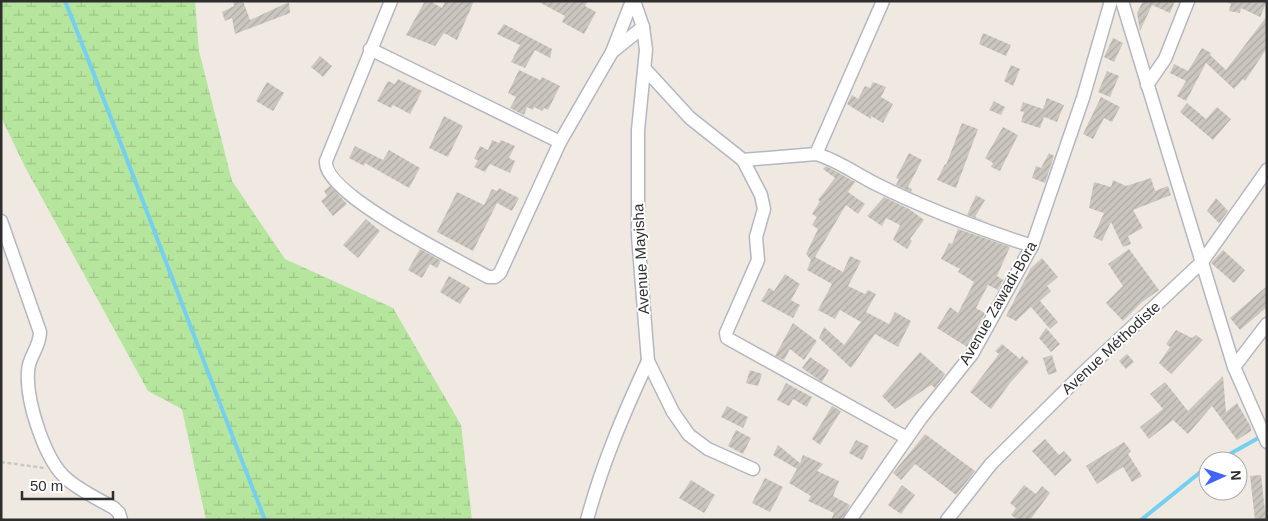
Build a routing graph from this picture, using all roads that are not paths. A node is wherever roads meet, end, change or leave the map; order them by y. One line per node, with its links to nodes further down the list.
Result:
1 (390, 1): 8 (street)
2 (633, 1): 7 (street, Avenue Mayisha); 9 (street)
3 (883, 1): 13 (street)
4 (1111, 1): 17 (street, Avenue Zawadi-Bora)
5 (1122, 1): 11 (street)
6 (1188, 1): 11 (street)
7 (643, 27): 9 (street); 10 (street, Avenue Mayisha)
8 (370, 50): 12 (street); 12 (street)
9 (612, 52): 12 (street)
10 (645, 69): 14 (street); 20 (street, Avenue Mayisha)
11 (1147, 85): 18 (street)
12 (560, 142)
13 (816, 154): 14 (street); 17 (street)
14 (743, 160): 22 (street)
15 (1267, 170): 18 (street, Avenue Méthodiste)
16 (1, 221): 25 (street)
17 (1032, 246): 22 (street, Avenue Zawadi-Bora)
18 (1202, 262): 21 (street); 28 (street, Avenue Méthodiste)
19 (1267, 324): 21 (street)
20 (648, 361): 24 (street, Avenue Mayisha); 26 (street)
21 (1234, 367): 23 (street)
22 (906, 438): 27 (street, Avenue Zawadi-Bora)
23 (1267, 442)
24 (753, 469)
25 (121, 520)
26 (587, 520)
27 (850, 520)
28 (947, 520)

